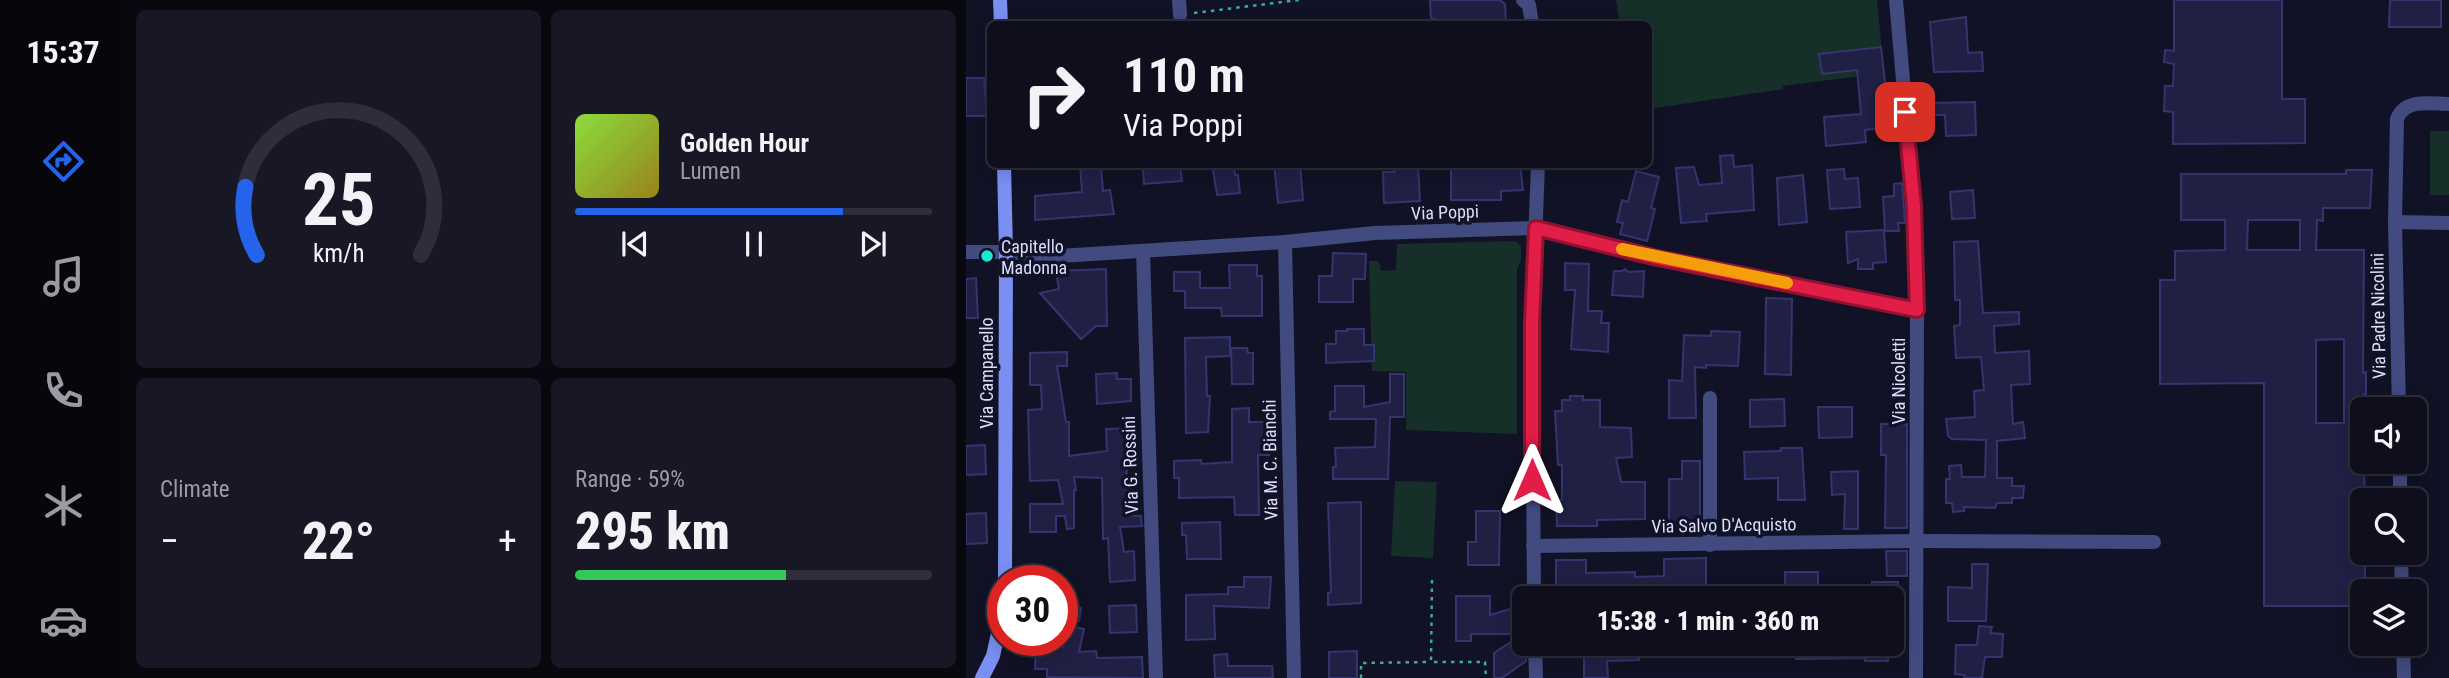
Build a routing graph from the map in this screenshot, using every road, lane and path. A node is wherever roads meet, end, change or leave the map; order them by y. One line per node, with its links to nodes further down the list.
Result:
1 (1000, 0): 6 (main road)
2 (1299, 0): 5 (path)
3 (1896, 0): 18 (street, Via Nicoletti)
4 (1527, 2): 7 (street)
5 (1180, 8)
6 (1001, 21)
7 (1531, 21)
8 (2449, 104): 11 (street, Via Padre Nicolini)
9 (1004, 168): 17 (main road, Via Campanello)
10 (1538, 168): 13 (street)
11 (2395, 222): 12 (street); 19 (street, Via Padre Nicolini)
12 (2449, 223)
13 (1536, 228): 14 (street, Via Poppi); 18 (street, Via Poppi); 24 (street)
14 (1285, 242): 15 (street, Via Poppi); 34 (street, Via M. C. Bianchi)
15 (1143, 251): 17 (street, Via Poppi); 33 (street, Via G. Rossini)
16 (966, 252): 17 (street, Via Poppi)
17 (1006, 252): 25 (main road, Via Campanello)
18 (1917, 310): 21 (street, Via Nicoletti)
19 (2399, 397)
20 (1710, 398): 23 (street)
21 (1916, 541): 22 (street, Via Salvo D'Acquisto); 23 (street, Via Salvo D'Acquisto); 38 (street, Via Nicoletti)
22 (2154, 542)
23 (1710, 545): 24 (street, Via Salvo D'Acquisto)
24 (1533, 546): 27 (street)
25 (1004, 565)
26 (1432, 580): 31 (path)
27 (1534, 586)
28 (993, 656): 32 (main road)
29 (1535, 656): 37 (street)
30 (2403, 656): 39 (street)
31 (1431, 662): 35 (path); 36 (path)
32 (982, 678)
33 (1156, 678)
34 (1294, 678)
35 (1361, 678)
36 (1486, 678)
37 (1536, 678)
38 (1916, 678)
39 (2404, 678)

